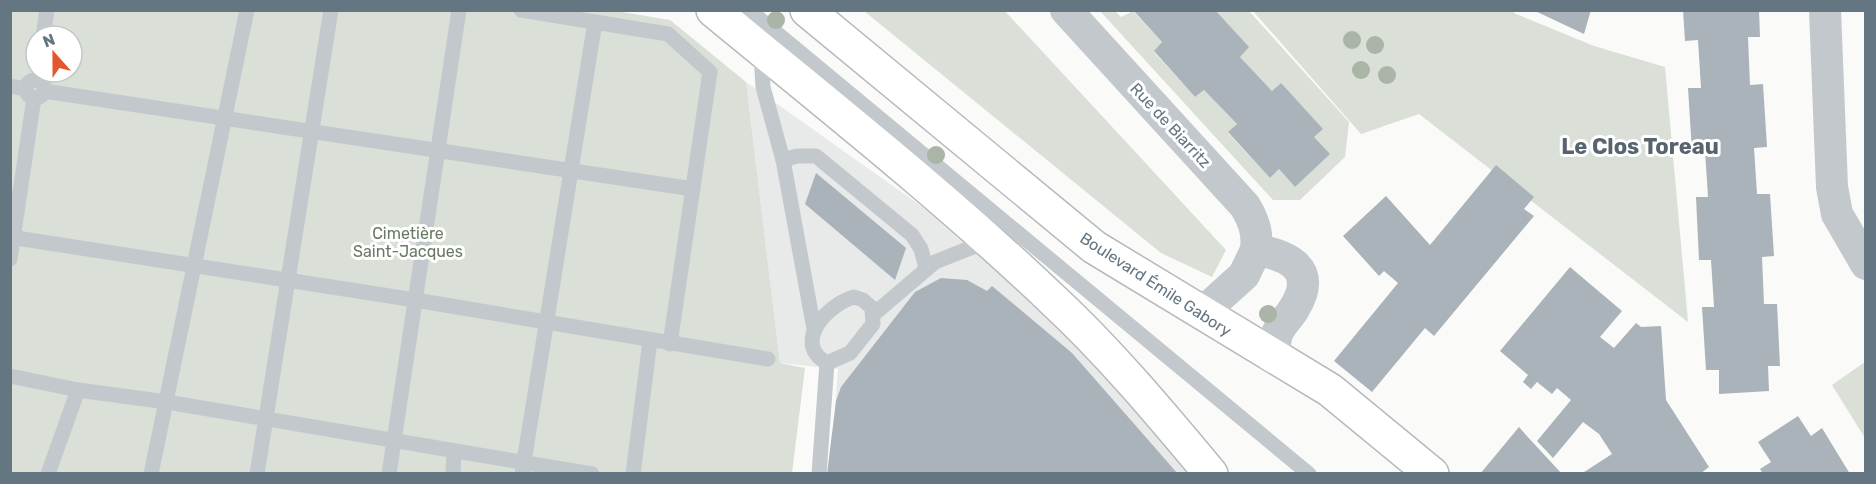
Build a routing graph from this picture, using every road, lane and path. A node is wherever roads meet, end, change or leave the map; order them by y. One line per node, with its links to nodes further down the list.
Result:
1 (247, 10): 13 (lane)
2 (332, 10): 14 (lane)
3 (459, 10): 15 (lane)
4 (521, 10): 10 (lane)
5 (713, 10): 11 (main road)
6 (749, 10): 53 (lane)
7 (807, 10): 28 (main road, Boulevard Émile Gabory)
8 (1066, 10): 21 (street, Rue de Biarritz)
9 (1825, 10): 23 (street)
10 (595, 22): 17 (lane); 18 (lane)
11 (761, 50): 16 (lane); 20 (main road)
12 (31, 86): 13 (lane); 19 (lane)
13 (225, 118): 14 (lane); 24 (lane)
14 (312, 131): 15 (lane); 26 (lane)
15 (437, 150): 17 (lane); 27 (lane)
16 (783, 160): 25 (lane); 31 (lane)
17 (570, 170): 18 (lane); 30 (lane)
18 (693, 189): 33 (lane)
19 (12, 237): 22 (lane); 24 (lane)
20 (988, 241): 25 (lane); 52 (main road)
21 (1256, 250): 28 (street); 34 (street)
22 (10, 259)
23 (1866, 264)
24 (194, 266): 26 (lane); 39 (lane)
25 (926, 268): 29 (lane)
26 (287, 280): 27 (lane); 40 (lane)
27 (415, 300): 30 (lane); 41 (lane)
28 (1202, 313): 34 (main road, Boulevard Émile Gabory)
29 (874, 314): 31 (lane); 36 (lane)
30 (548, 323): 32 (lane); 43 (lane)
31 (814, 329): 36 (lane)
32 (650, 341): 33 (lane); 50 (lane)
33 (670, 344): 35 (lane)
34 (1272, 357): 54 (main road, Boulevard Émile Gabory)
35 (768, 359)
36 (827, 363): 51 (lane)
37 (10, 376): 38 (lane)
38 (78, 390): 39 (lane); 44 (lane)
39 (166, 402): 40 (lane); 45 (lane)
40 (266, 420): 41 (lane); 46 (lane)
41 (394, 442): 42 (lane); 47 (lane)
42 (454, 451): 43 (lane); 48 (lane)
43 (523, 468): 49 (lane)
44 (48, 474)
45 (151, 474)
46 (257, 474)
47 (389, 474)
48 (453, 474)
49 (592, 474)
50 (633, 474)
51 (819, 474)
52 (1211, 474)
53 (1309, 474)
54 (1432, 474)

